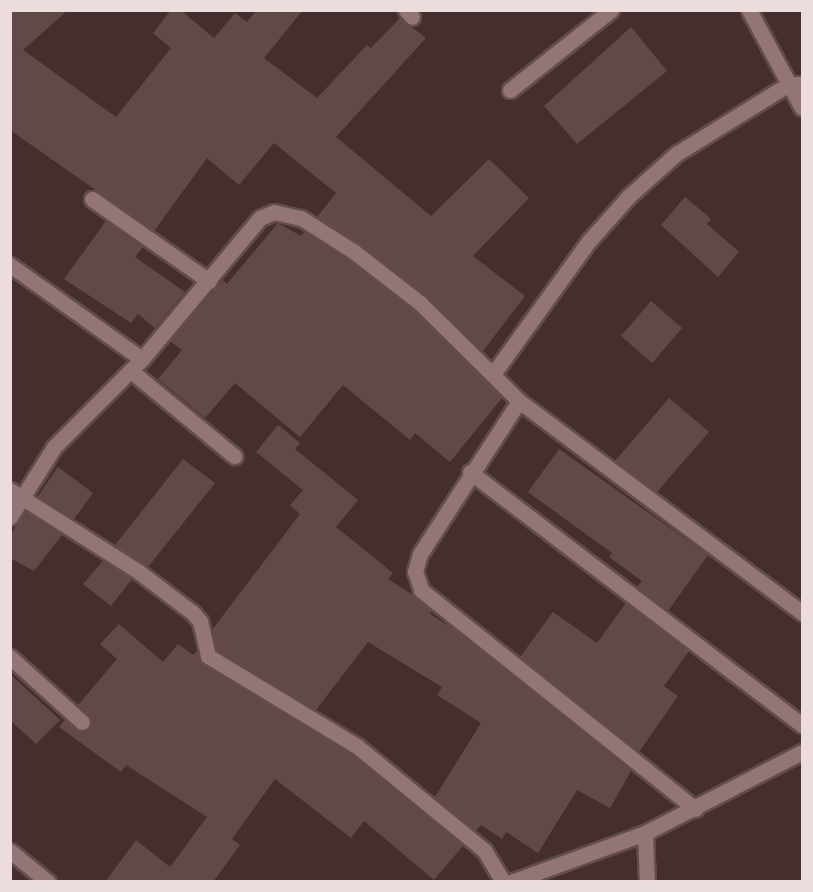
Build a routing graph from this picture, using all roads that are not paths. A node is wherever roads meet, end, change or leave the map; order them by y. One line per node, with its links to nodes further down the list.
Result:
1 (611, 10): 4 (street)
2 (749, 10): 3 (street)
3 (796, 84): 5 (street); 11 (street)
4 (510, 90)
5 (802, 108)
6 (92, 200): 8 (street)
7 (10, 266): 9 (street)
8 (209, 281): 9 (street); 11 (street)
9 (142, 359): 10 (street)
10 (131, 371): 13 (street); 15 (street)
11 (493, 374): 12 (street)
12 (519, 401): 14 (street); 17 (street)
13 (234, 456)
14 (470, 472): 20 (street); 22 (street)
15 (16, 493): 16 (street); 26 (street)
16 (10, 517)
17 (802, 613)
18 (10, 657): 19 (street)
19 (82, 722)
20 (802, 725)
21 (802, 752): 22 (street)
22 (695, 808): 23 (street)
23 (645, 833): 27 (street); 28 (street)
24 (10, 851): 25 (street)
25 (48, 882)
26 (503, 882)
27 (511, 882)
28 (647, 882)

